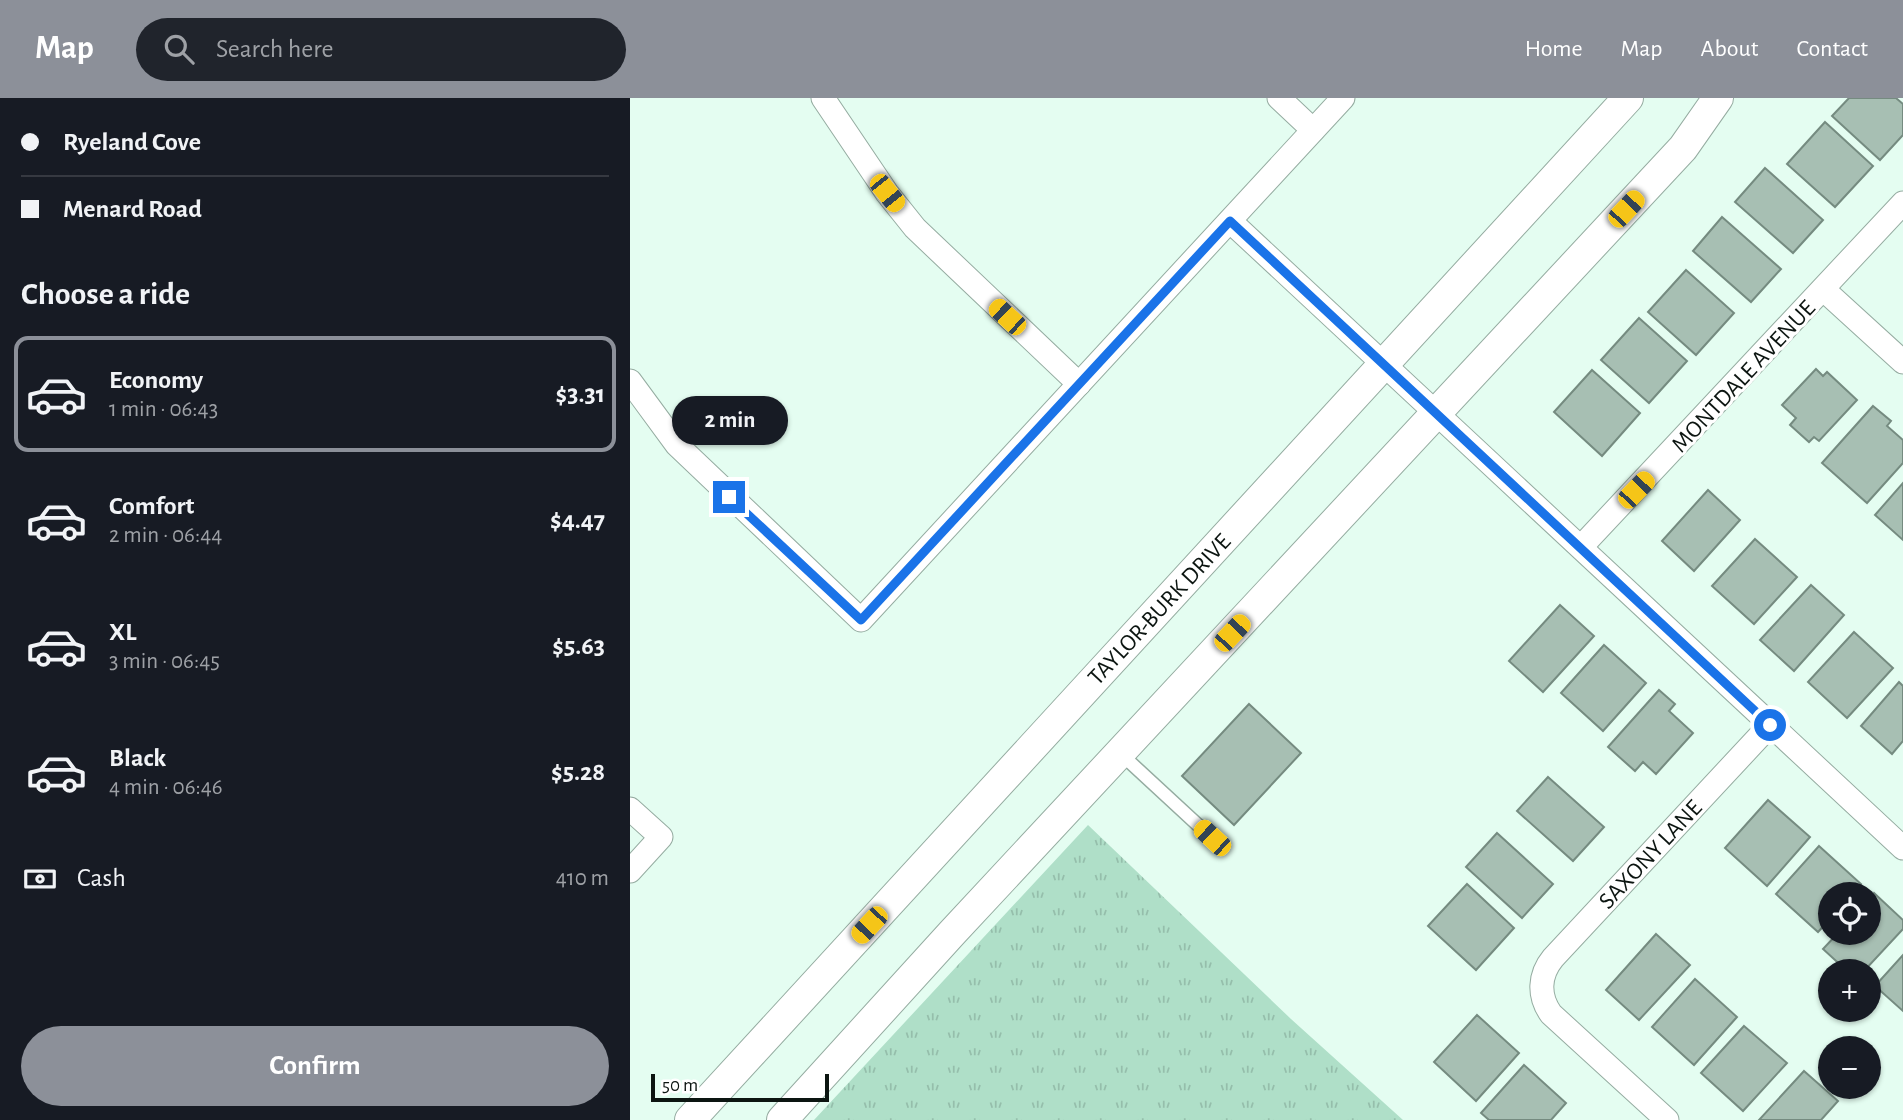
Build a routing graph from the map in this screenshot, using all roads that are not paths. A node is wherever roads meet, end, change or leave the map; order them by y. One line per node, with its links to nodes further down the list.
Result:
1 (823, 98): 13 (street)
2 (1279, 98): 6 (street)
3 (1343, 98): 6 (street)
4 (1628, 98): 11 (street, TAYLOR-BURK DRIVE)
5 (1718, 98): 14 (street)
6 (1313, 131): 8 (street)
7 (1903, 203): 9 (street, MONTDALE AVENUE)
8 (1230, 221): 11 (street); 13 (street)
9 (1824, 290): 10 (street); 15 (street, MONTDALE AVENUE)
10 (1903, 362)
11 (1385, 364): 14 (street); 22 (street, TAYLOR-BURK DRIVE)
12 (630, 381): 13 (street)
13 (1079, 384)
14 (1436, 412): 15 (street); 17 (street)
15 (1581, 547): 16 (street)
16 (1770, 725): 20 (street); 24 (street, SAXONY LANE)
17 (1120, 753): 19 (lane); 23 (street)
18 (630, 809): 21 (street)
19 (1212, 838)
20 (1903, 848)
21 (630, 871)
22 (691, 1120)
23 (782, 1120)
24 (1667, 1120)

